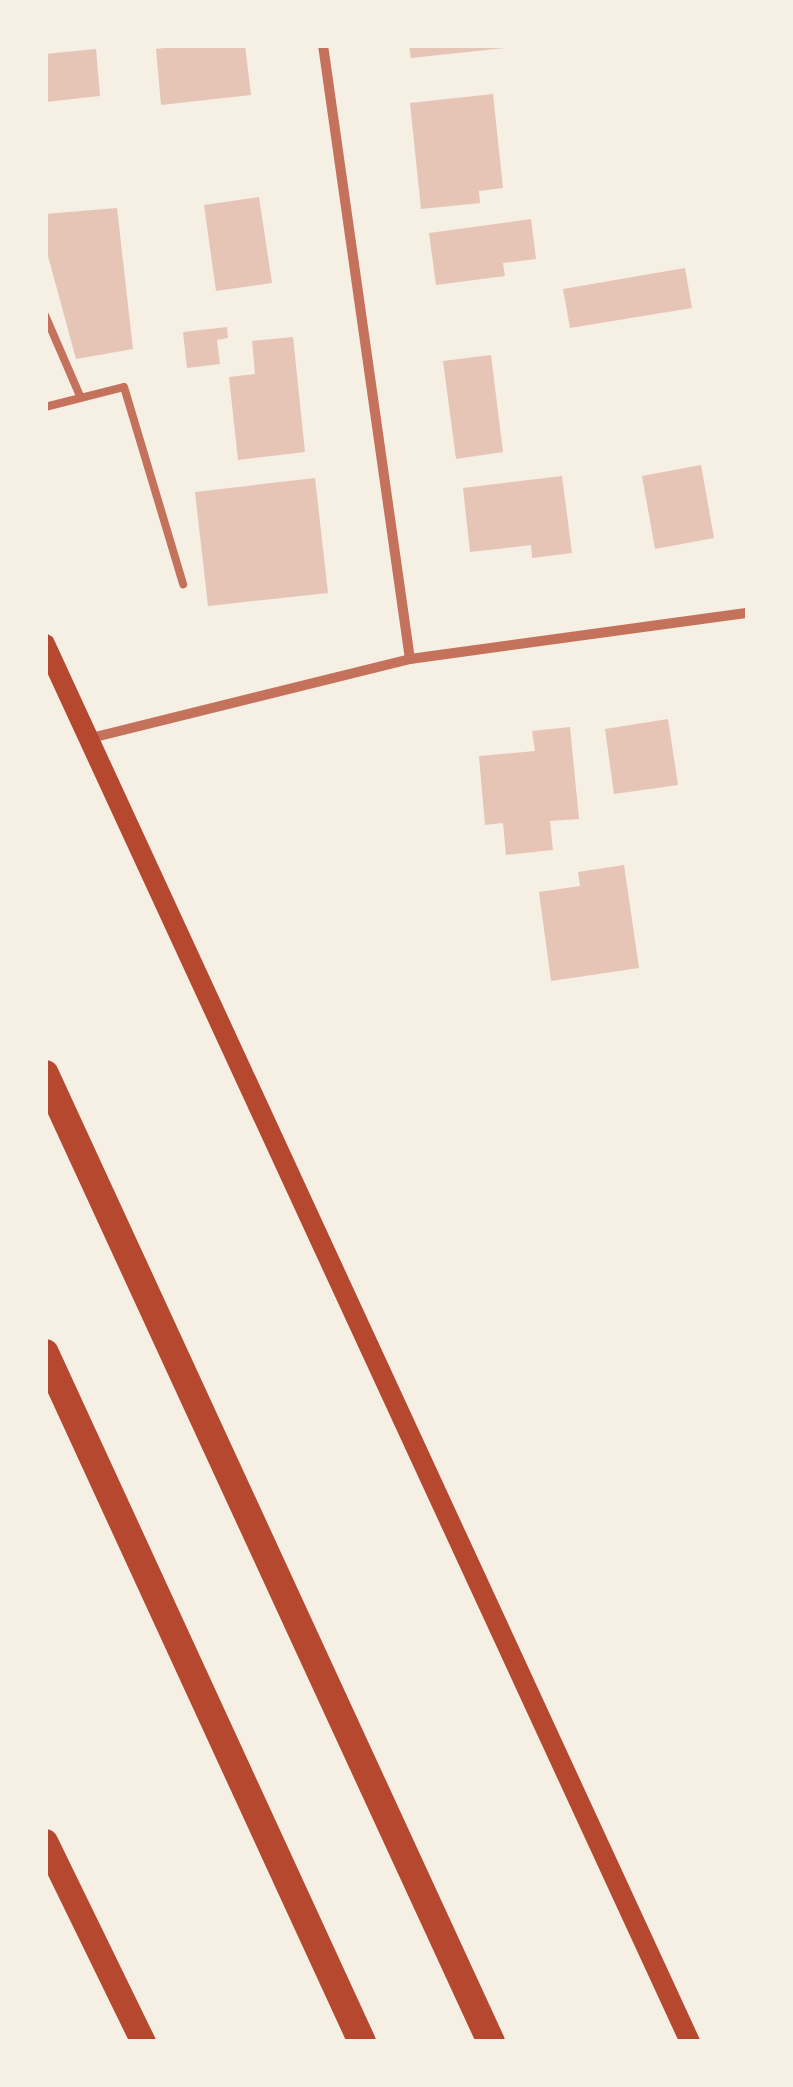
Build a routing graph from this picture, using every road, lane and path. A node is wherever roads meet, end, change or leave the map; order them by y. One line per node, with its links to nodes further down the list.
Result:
1 (323, 45): 8 (street)
2 (45, 316): 3 (lane)
3 (81, 398): 4 (lane); 5 (lane)
4 (45, 407)
5 (184, 584)
6 (748, 613): 8 (street)
7 (45, 644): 9 (main road)
8 (410, 659): 9 (street)
9 (87, 739): 16 (main road)
10 (45, 1074): 15 (highway)
11 (45, 1353): 14 (highway)
12 (45, 1841): 13 (main road)
13 (143, 2042)
14 (362, 2042)
15 (492, 2042)
16 (690, 2042)

